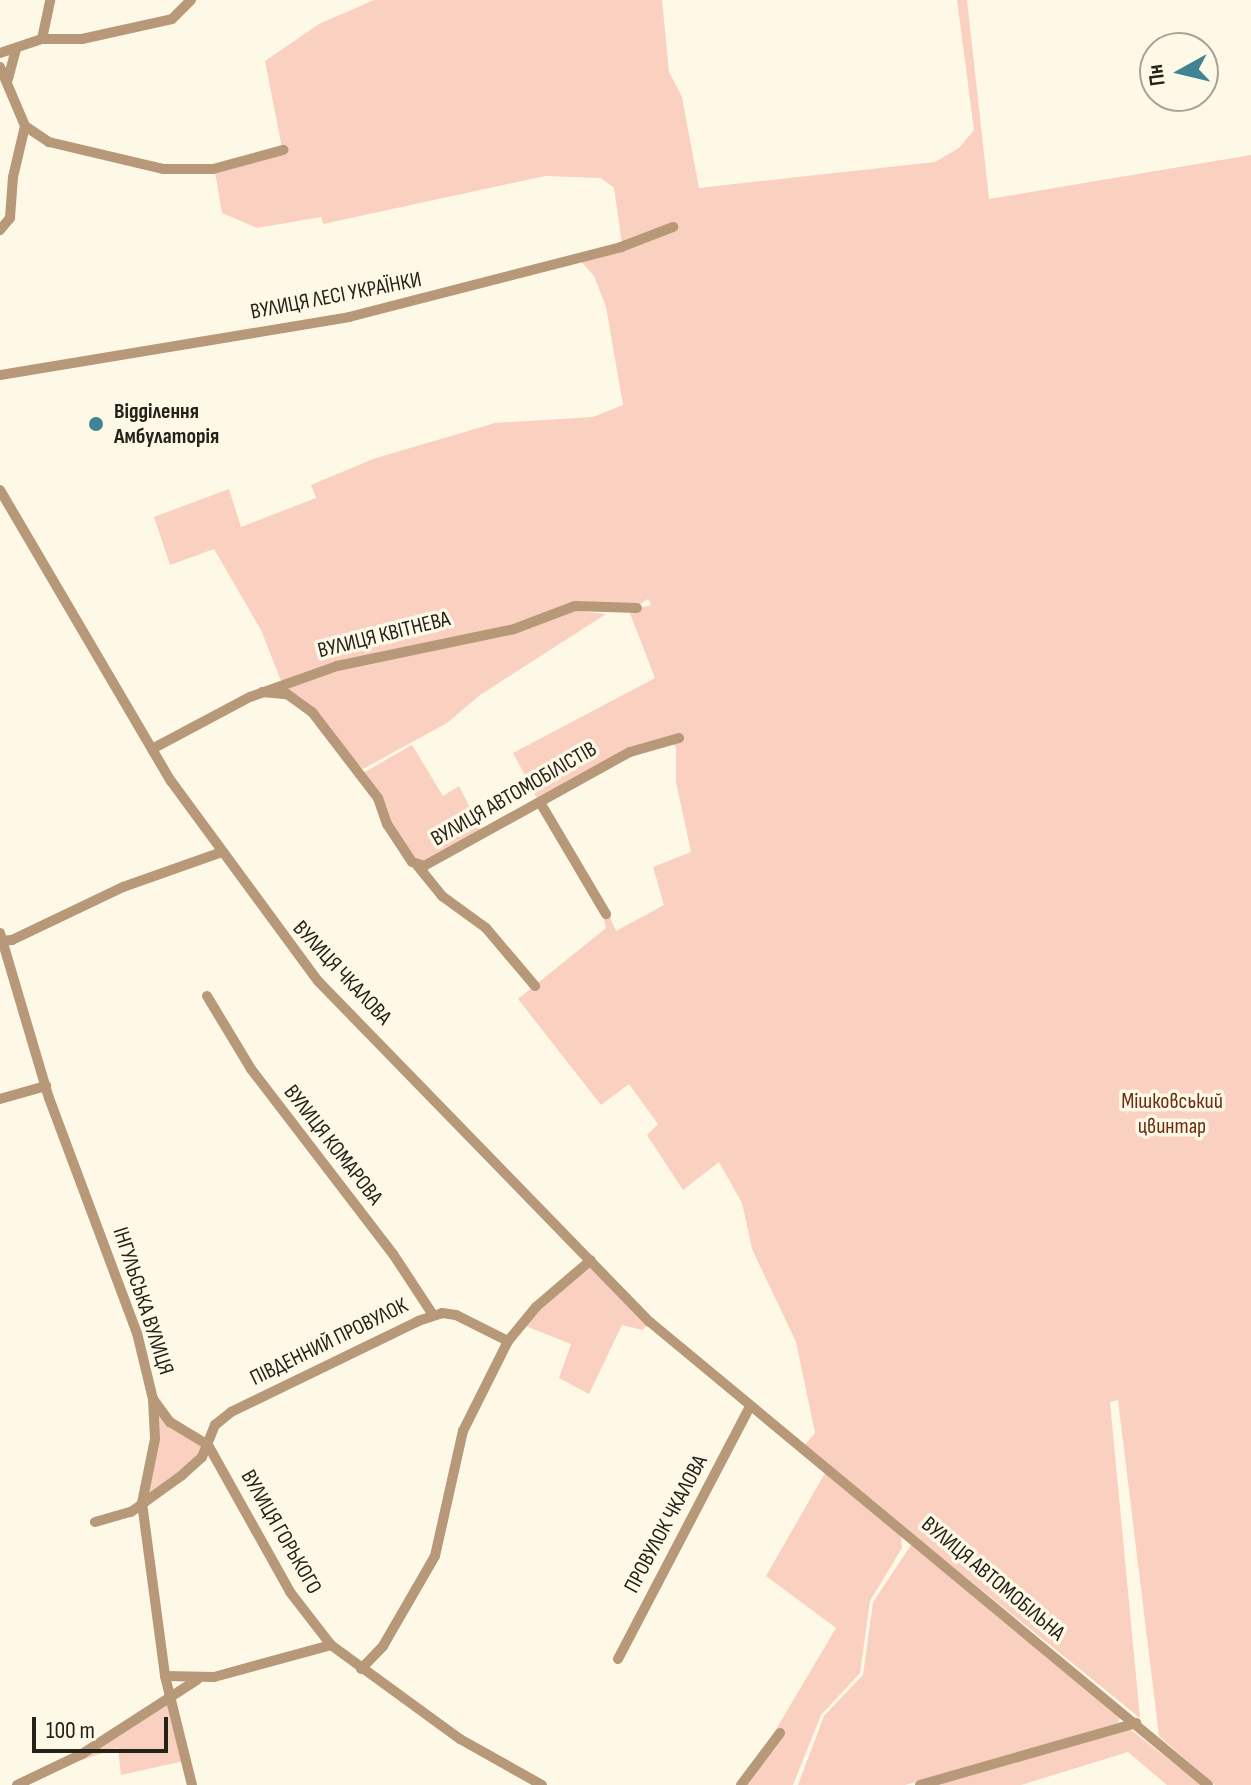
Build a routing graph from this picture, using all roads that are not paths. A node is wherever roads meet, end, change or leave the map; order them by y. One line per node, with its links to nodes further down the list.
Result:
1 (50, 0): 3 (street)
2 (191, 0): 3 (street)
3 (42, 39): 4 (street)
4 (16, 49): 5 (street); 7 (street)
5 (0, 53)
6 (0, 67): 7 (street)
7 (8, 79): 8 (street)
8 (25, 126): 9 (street); 11 (street)
9 (283, 150)
10 (673, 227): 12 (street, ВУЛИЦЯ ЛЕСІ УКРАЇНКИ)
11 (0, 230)
12 (0, 372)
13 (0, 490): 17 (street, ВУЛИЦЯ ЧКАЛОВА)
14 (637, 608): 15 (street, ВУЛИЦЯ КВІТНЕВА)
15 (262, 692): 17 (street, ВУЛИЦЯ КВІТНЕВА); 20 (street, ВУЛИЦЯ АВТОМОБІЛІСТІВ)
16 (679, 738): 18 (street, ВУЛИЦЯ АВТОМОБІЛІСТІВ)
17 (152, 749): 19 (street, ВУЛИЦЯ ЧКАЛОВА)
18 (541, 804): 20 (street, ВУЛИЦЯ АВТОМОБІЛІСТІВ); 21 (street)
19 (222, 852): 22 (street); 27 (street, ВУЛИЦЯ ЧКАЛОВА)
20 (417, 865): 23 (street)
21 (606, 914)
22 (1, 938): 25 (street, ІНГУЛЬСЬКА ВУЛИЦЯ)
23 (535, 986)
24 (207, 996): 28 (street, ВУЛИЦЯ КОМАРОВА)
25 (46, 1086): 26 (street); 30 (street, ІНГУЛЬСЬКА ВУЛИЦЯ)
26 (0, 1099)
27 (591, 1260): 29 (street); 31 (street, ВУЛИЦЯ ЧКАЛОВА)
28 (433, 1315): 29 (street, ПІВДЕННИЙ ПРОВУЛОК); 32 (street, ПІВДЕННИЙ ПРОВУЛОК)
29 (508, 1341): 39 (street)
30 (153, 1399): 33 (street); 35 (street, ІНГУЛЬСЬКА ВУЛИЦЯ)
31 (750, 1406): 38 (street, ПРОВУЛОК ЧКАЛОВА); 43 (street, ВУЛИЦЯ АВТОМОБІЛЬНА)
32 (215, 1425): 33 (street, ПІВДЕННИЙ ПРОВУЛОК); 34 (street)
33 (186, 1432): 34 (street)
34 (208, 1445): 35 (street); 37 (street, ВУЛИЦЯ ГОРЬКОГО)
35 (142, 1503): 36 (street); 40 (street, ІНГУЛЬСЬКА ВУЛИЦЯ)
36 (95, 1522)
37 (331, 1645): 39 (street, ВУЛИЦЯ ГОРЬКОГО); 41 (street)
38 (618, 1659)
39 (361, 1669): 47 (street, ВУЛИЦЯ ГОРЬКОГО)
40 (165, 1676): 41 (street); 42 (street, ІНГУЛЬСЬКА ВУЛИЦЯ)
41 (197, 1680): 42 (street)
42 (170, 1699): 45 (street); 46 (street, ІНГУЛЬСЬКА ВУЛИЦЯ)
43 (1136, 1723): 49 (street); 50 (street, ВУЛИЦЯ АВТОМОБІЛЬНА)
44 (780, 1733): 48 (street)
45 (17, 1785)
46 (192, 1785)
47 (542, 1785)
48 (741, 1785)
49 (920, 1785)
50 (1208, 1785)

